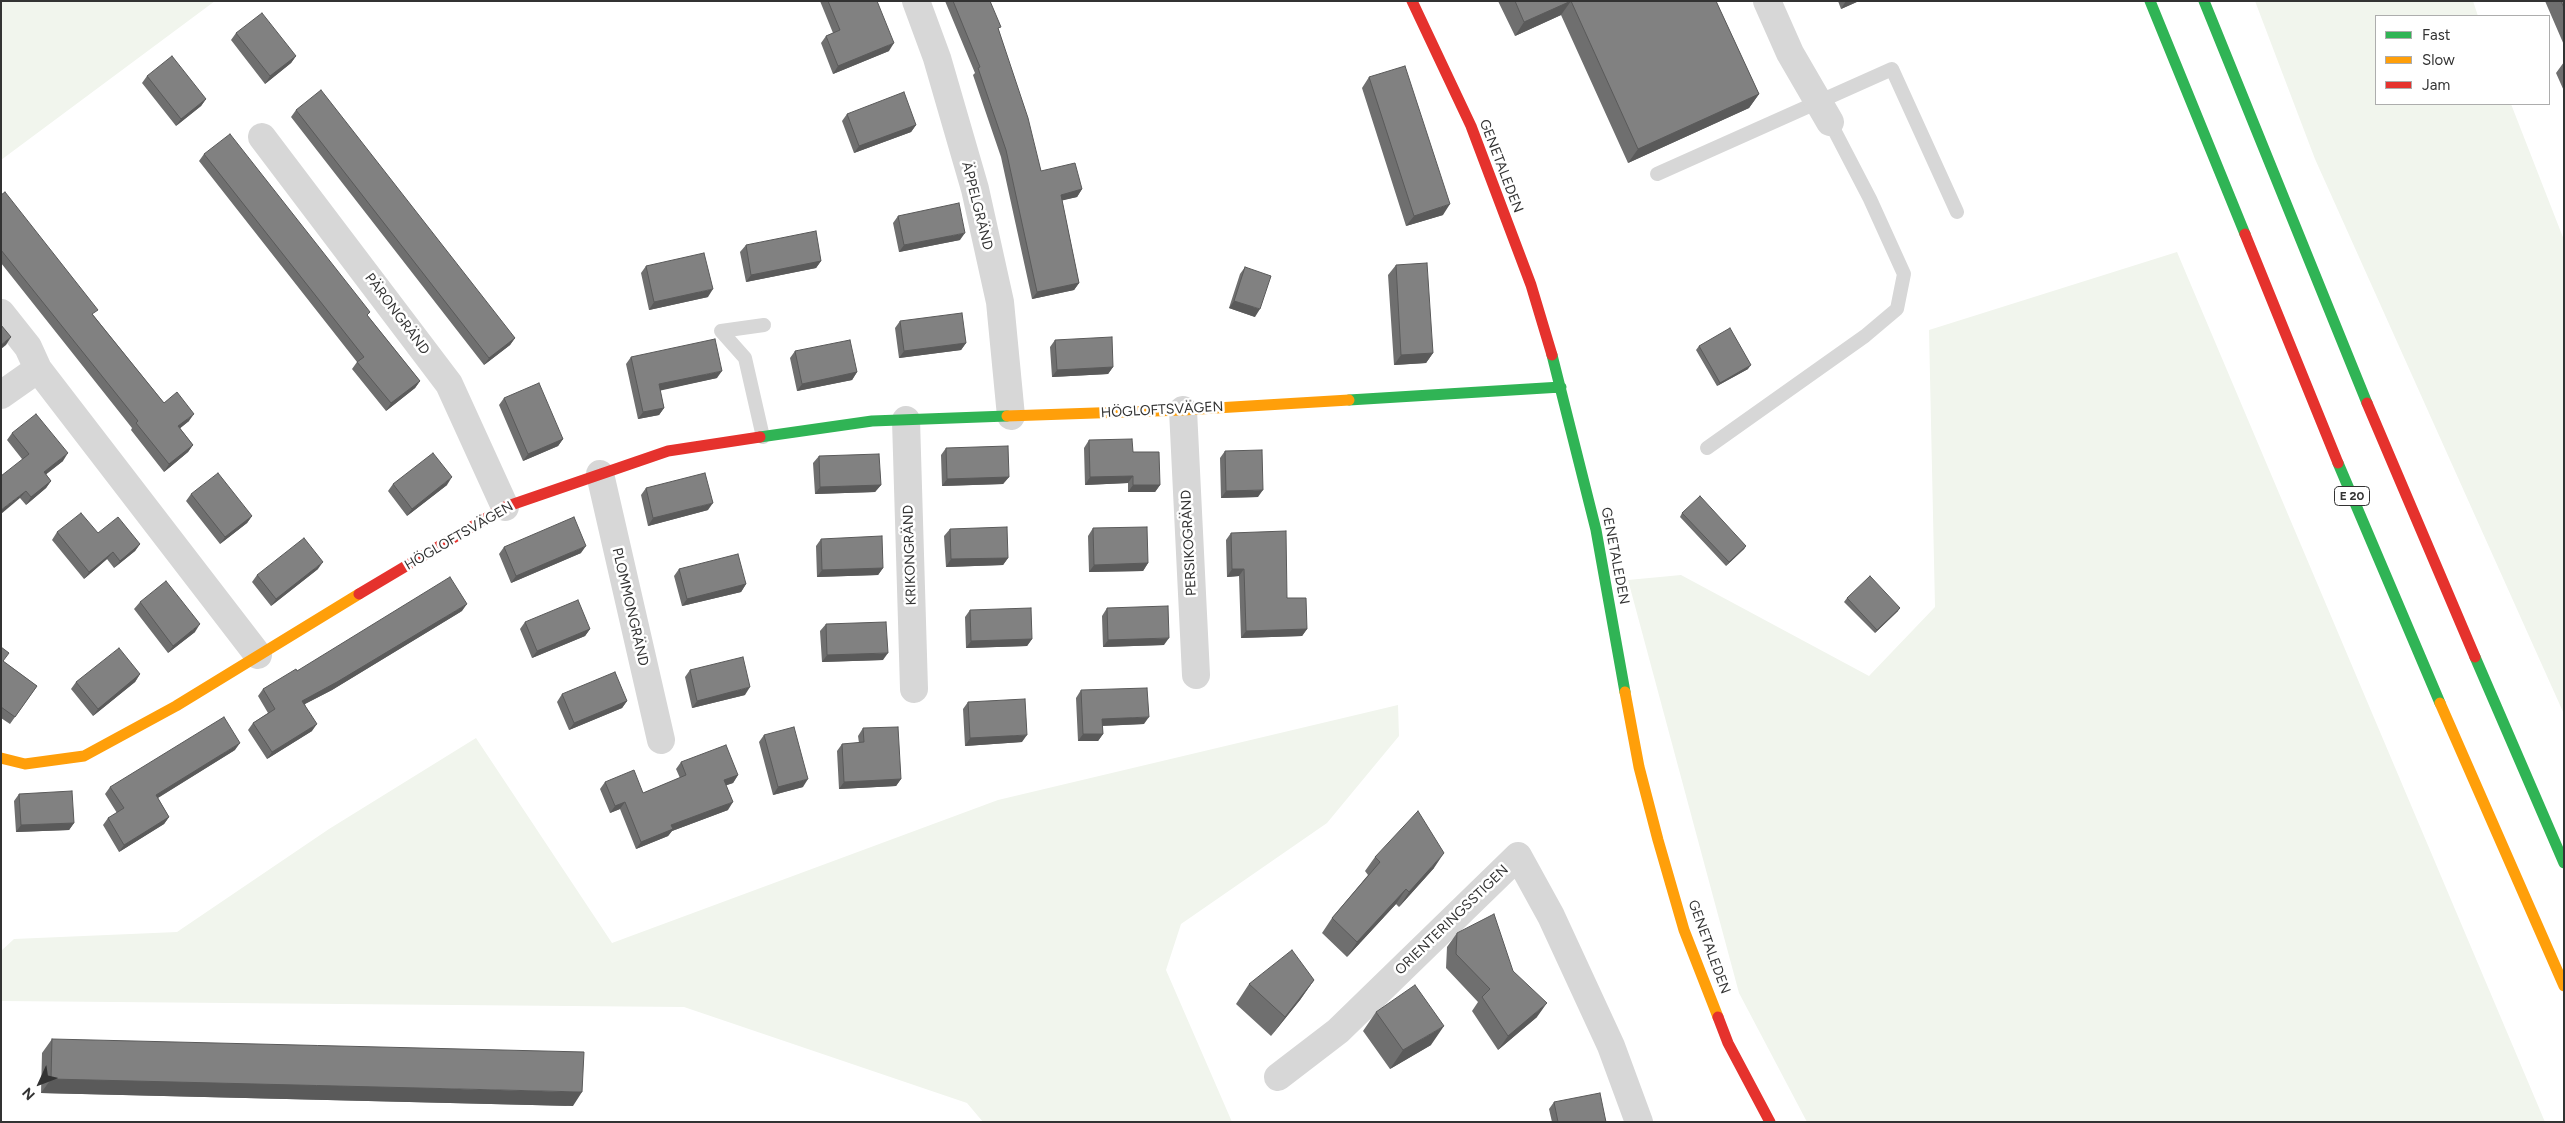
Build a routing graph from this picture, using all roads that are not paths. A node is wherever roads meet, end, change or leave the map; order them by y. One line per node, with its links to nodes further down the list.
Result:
1 (916, 1): 16 (street, ÄPPELGRÄND)
2 (1412, 1): 13 (main road, GENETALEDEN)
3 (1767, 1): 6 (street)
4 (2150, 1): 28 (main road, E 20)
5 (2204, 1): 27 (main road)
6 (1824, 112): 8 (lane); 9 (lane); 19 (lane)
7 (262, 137): 21 (street, PÄRONGRÄND)
8 (1657, 174)
9 (1957, 212)
10 (1, 313): 12 (street)
11 (764, 325): 18 (lane)
12 (38, 369): 14 (street); 22 (street)
13 (1561, 387): 15 (main road, HÖGLOFTSVÄGEN); 31 (main road, GENETALEDEN)
14 (1, 395)
15 (1183, 410): 16 (main road, HÖGLOFTSVÄGEN); 23 (street, PERSIKOGRÄND)
16 (1012, 416): 17 (main road, HÖGLOFTSVÄGEN)
17 (906, 420): 18 (main road, HÖGLOFTSVÄGEN); 24 (street, KRIKONGRÄND)
18 (763, 437): 20 (main road, HÖGLOFTSVÄGEN)
19 (1707, 448)
20 (600, 474): 21 (main road, HÖGLOFTSVÄGEN); 25 (street, PLOMMONGRÄND)
21 (505, 507): 22 (main road, HÖGLOFTSVÄGEN)
22 (258, 655): 26 (main road, HÖGLOFTSVÄGEN)
23 (1196, 675)
24 (914, 690)
25 (661, 740)
26 (1, 758)
27 (2564, 863)
28 (2564, 986)
29 (1278, 1077): 30 (street, ORIENTERINGSSTIGEN)
30 (1639, 1122)
31 (1770, 1122)

